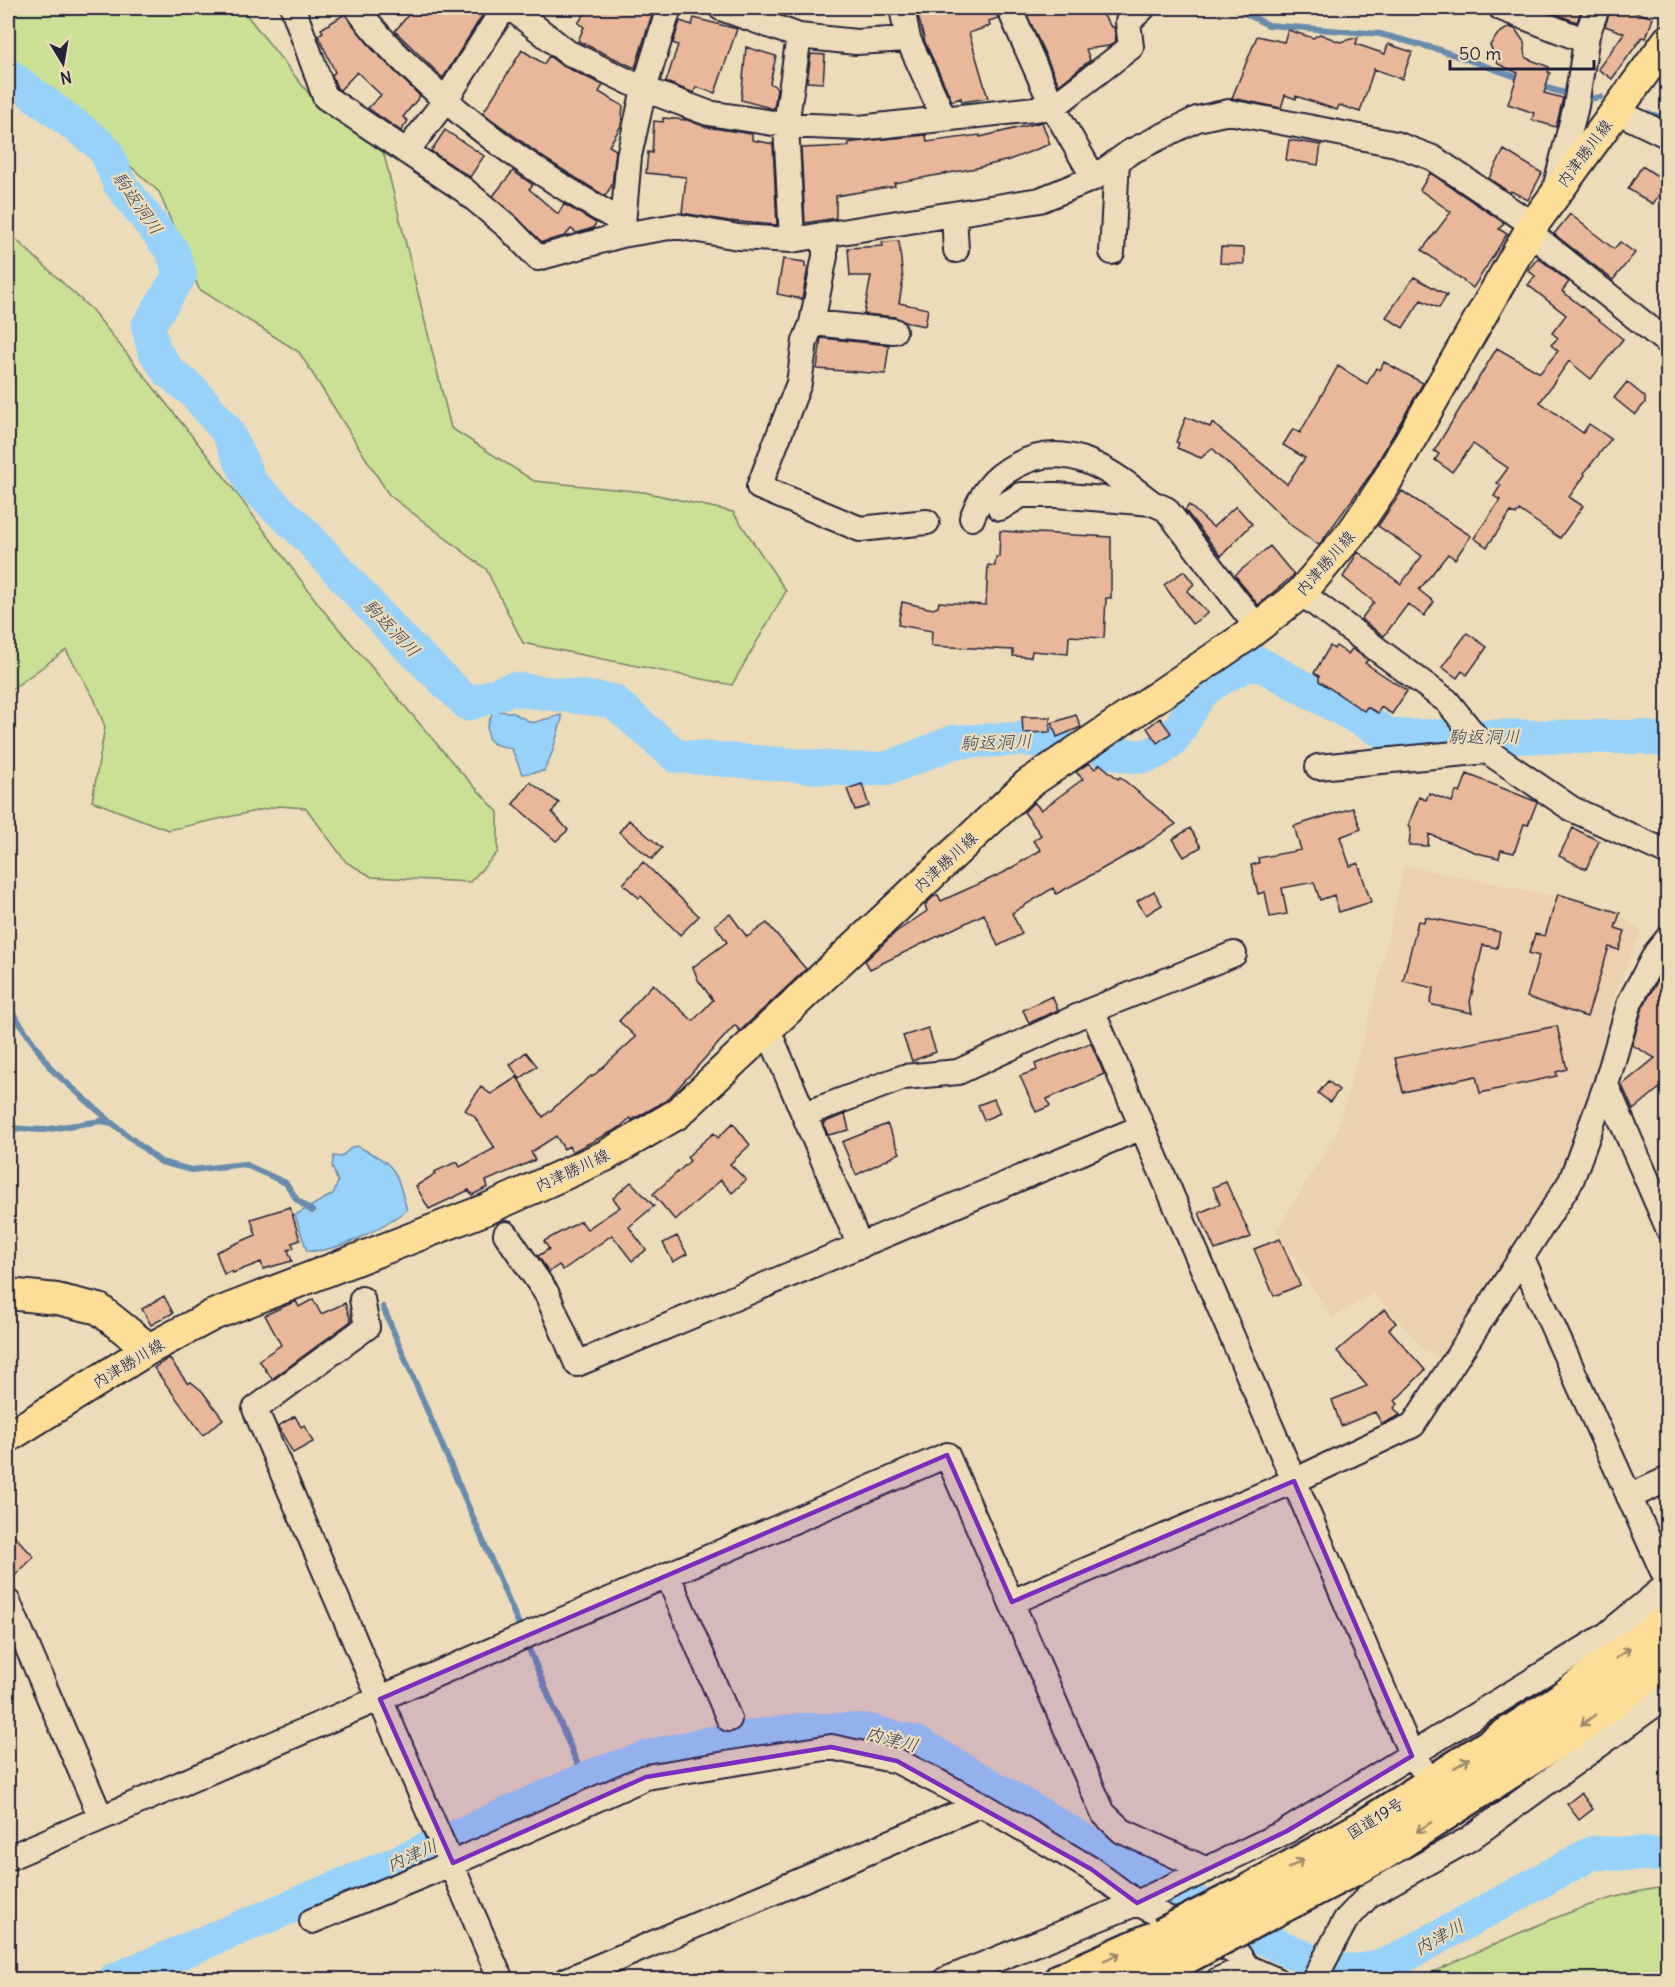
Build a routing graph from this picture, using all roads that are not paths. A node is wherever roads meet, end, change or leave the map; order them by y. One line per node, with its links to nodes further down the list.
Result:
1 (357, 8): 17 (street)
2 (504, 8): 17 (street)
3 (511, 8): 16 (street)
4 (669, 8): 16 (street)
5 (721, 8): 12 (street)
6 (902, 8): 13 (street)
7 (1010, 8): 18 (street)
8 (1143, 8): 18 (street)
9 (1501, 8): 15 (street)
10 (1597, 8): 15 (street)
11 (296, 9): 23 (street)
12 (799, 36): 13 (street); 21 (street)
13 (908, 39): 20 (street)
14 (1668, 40): 19 (main road, 内津勝川線)
15 (1586, 41): 26 (street)
16 (644, 89): 21 (street); 29 (street)
17 (445, 101): 23 (street); 29 (street)
18 (1053, 107): 20 (street); 25 (street)
19 (1616, 111): 22 (street); 26 (main road, 内津勝川線)
20 (944, 118): 21 (street)
21 (786, 125): 31 (street)
22 (1668, 136)
23 (407, 151): 29 (street)
24 (1117, 161): 25 (street); 28 (street); 33 (street)
25 (1094, 178): 27 (street)
26 (1554, 192): 28 (main road, 内津勝川線)
27 (954, 214): 30 (street); 32 (street)
28 (1531, 228): 36 (street); 41 (main road, 内津勝川線)
29 (622, 229): 31 (street)
30 (825, 235): 31 (street); 34 (street)
31 (792, 240)
32 (956, 250)
33 (1112, 252)
34 (812, 323): 35 (street); 40 (street)
35 (894, 331)
36 (1668, 343)
37 (1152, 503): 38 (street); 39 (street); 42 (street)
38 (1000, 508)
39 (972, 518)
40 (927, 522)
41 (1301, 593): 42 (main road, 内津勝川線); 43 (street)
42 (1257, 627): 49 (main road, 内津勝川線)
43 (1487, 751): 44 (street); 45 (street)
44 (1318, 767)
45 (1668, 854)
46 (1668, 938): 50 (street)
47 (1234, 954): 48 (street)
48 (1092, 1010): 51 (street); 52 (street)
49 (768, 1030): 51 (street); 59 (main road, 内津勝川線)
50 (1606, 1085): 53 (street); 56 (street)
51 (805, 1114): 55 (street)
52 (1142, 1127): 55 (street); 62 (street)
53 (1668, 1228)
54 (506, 1234): 55 (street)
55 (860, 1246)
56 (1522, 1258): 62 (street); 63 (street)
57 (8, 1294): 59 (main road)
58 (362, 1299): 71 (street)
59 (149, 1349): 60 (main road, 内津勝川線)
60 (8, 1437)
61 (1668, 1479): 63 (street)
62 (1294, 1481): 67 (street); 73 (street)
63 (1629, 1497): 65 (street)
64 (668, 1576): 67 (street); 71 (street); 72 (street)
65 (1668, 1584): 73 (street)
66 (8, 1602): 75 (street)
67 (1012, 1602): 78 (street)
68 (1668, 1620): 80 (highway, 国道19号, one-way to 68)
69 (1668, 1659): 80 (highway, 国道19号, one-way to 80)
70 (1668, 1695): 91 (street)
71 (380, 1699): 75 (street); 77 (street)
72 (729, 1719)
73 (1417, 1762): 78 (street)
74 (981, 1804): 77 (street); 79 (street); 85 (street)
75 (101, 1818): 76 (street)
76 (8, 1858)
77 (453, 1863): 81 (street); 84 (street)
78 (1198, 1873): 79 (street)
79 (1144, 1899): 83 (street); 86 (street)
80 (1251, 1906): 82 (highway, 国道19号, bridge)
81 (312, 1921)
82 (1171, 1948): 87 (highway, 国道19号, one-way to 82); 88 (highway, 国道19号)
83 (1247, 1967): 89 (street); 90 (street)
84 (501, 1980)
85 (567, 1980)
86 (945, 1980)
87 (1061, 1980)
88 (1135, 1980)
89 (1218, 1980)
90 (1276, 1980)
91 (1314, 1980)

